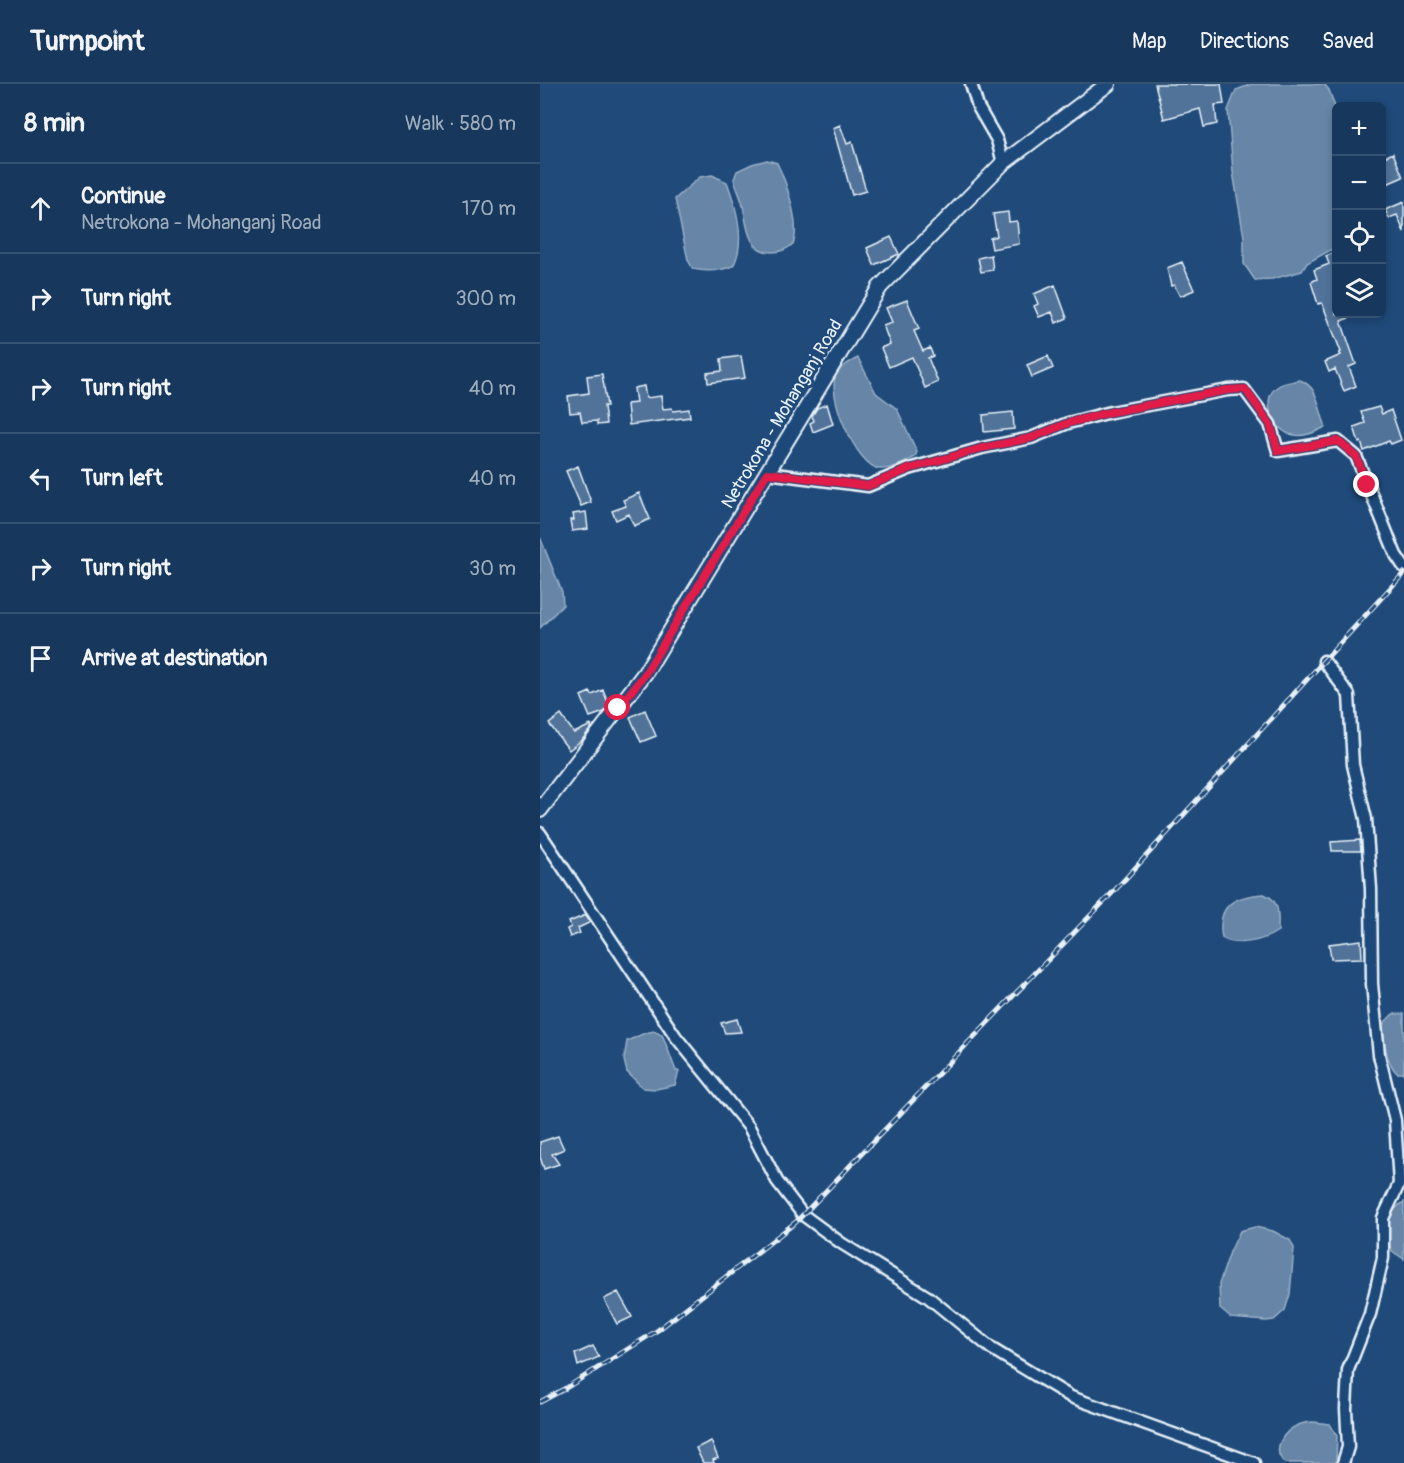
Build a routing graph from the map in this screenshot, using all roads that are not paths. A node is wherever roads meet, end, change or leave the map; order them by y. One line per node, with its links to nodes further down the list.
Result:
1 (971, 84): 3 (street)
2 (1108, 84): 3 (main road, Netrokona - Mohanganj Road)
3 (1003, 163): 4 (main road, Netrokona - Mohanganj Road)
4 (767, 473): 5 (street); 7 (main road, Netrokona - Mohanganj Road)
5 (1404, 567)
6 (1324, 661): 10 (street)
7 (540, 810)
8 (540, 833): 9 (street)
9 (1254, 1463)
10 (1343, 1463)

